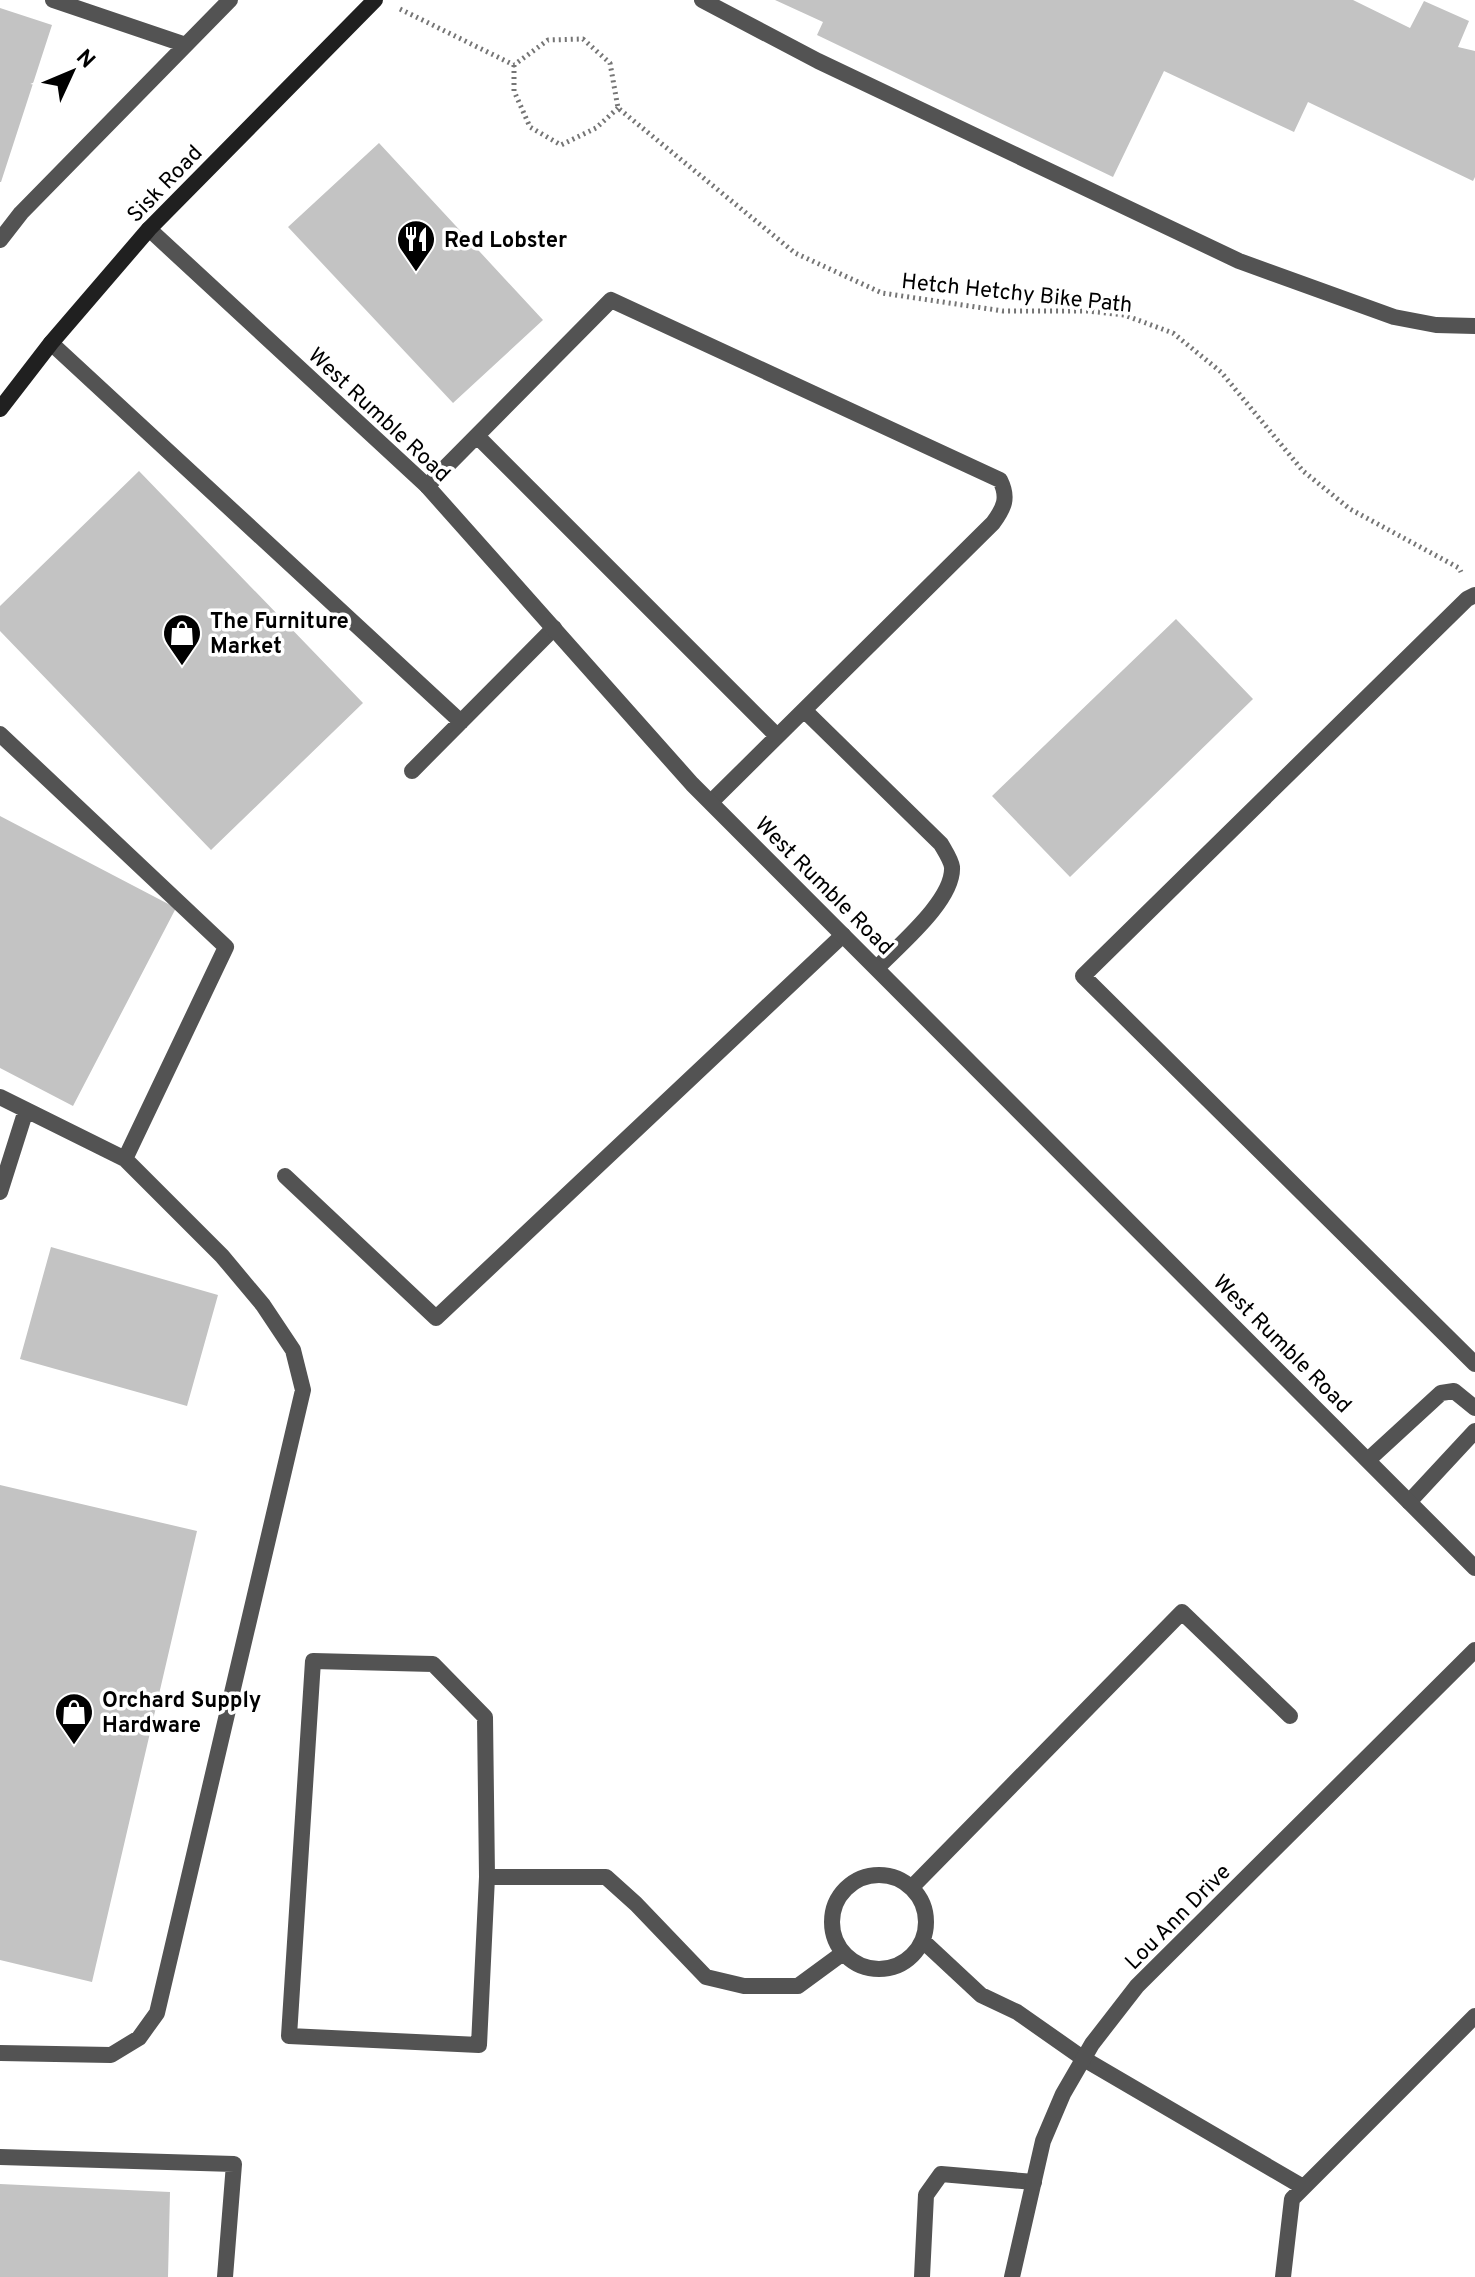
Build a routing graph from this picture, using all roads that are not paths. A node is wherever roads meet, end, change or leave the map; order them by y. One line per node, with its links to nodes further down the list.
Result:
1 (53, 0): 5 (street)
2 (230, 0): 5 (street)
3 (375, 0): 6 (main road, Sisk Road)
4 (702, 0): 8 (street)
5 (186, 45): 7 (street)
6 (149, 229): 9 (main road, Sisk Road); 12 (street, West Rumble Road)
7 (0, 240)
8 (1475, 326)
9 (51, 343): 10 (main road, Sisk Road); 16 (street)
10 (0, 409)
11 (477, 436): 12 (street); 15 (street); 18 (street)
12 (427, 486): 14 (street, West Rumble Road)
13 (1474, 596): 28 (street)
14 (554, 628): 16 (street); 20 (street, West Rumble Road)
15 (804, 710): 18 (street); 22 (street)
16 (461, 722): 19 (street)
17 (0, 734): 25 (street)
18 (777, 736): 20 (street)
19 (412, 771)
20 (711, 802): 21 (street, West Rumble Road)
21 (843, 935): 22 (street, West Rumble Road); 26 (street)
22 (877, 968): 31 (street, West Rumble Road)
23 (0, 1097): 24 (street)
24 (26, 1110): 25 (street); 27 (street)
25 (125, 1159): 41 (street)
26 (285, 1176)
27 (0, 1192)
28 (1475, 1364)
29 (1472, 1401): 31 (street)
30 (1475, 1431): 32 (street)
31 (1368, 1460): 32 (street, West Rumble Road)
32 (1409, 1502): 33 (street, West Rumble Road)
33 (1475, 1568)
34 (1475, 1650): 42 (street, Lou Ann Drive)
35 (1290, 1716): 37 (street)
36 (487, 1877): 36 (street); 39 (street)
37 (912, 1887): 38 (street); 39 (street)
38 (923, 1941): 39 (street); 42 (street)
39 (843, 1953)
40 (1475, 2016): 45 (street)
41 (0, 2053)
42 (1084, 2059): 44 (street, Lou Ann Drive); 45 (street)
43 (0, 2157): 46 (street)
44 (1034, 2182): 47 (street); 48 (street, Lou Ann Drive)
45 (1303, 2187): 49 (street)
46 (225, 2277)
47 (922, 2277)
48 (1012, 2277)
49 (1283, 2277)

